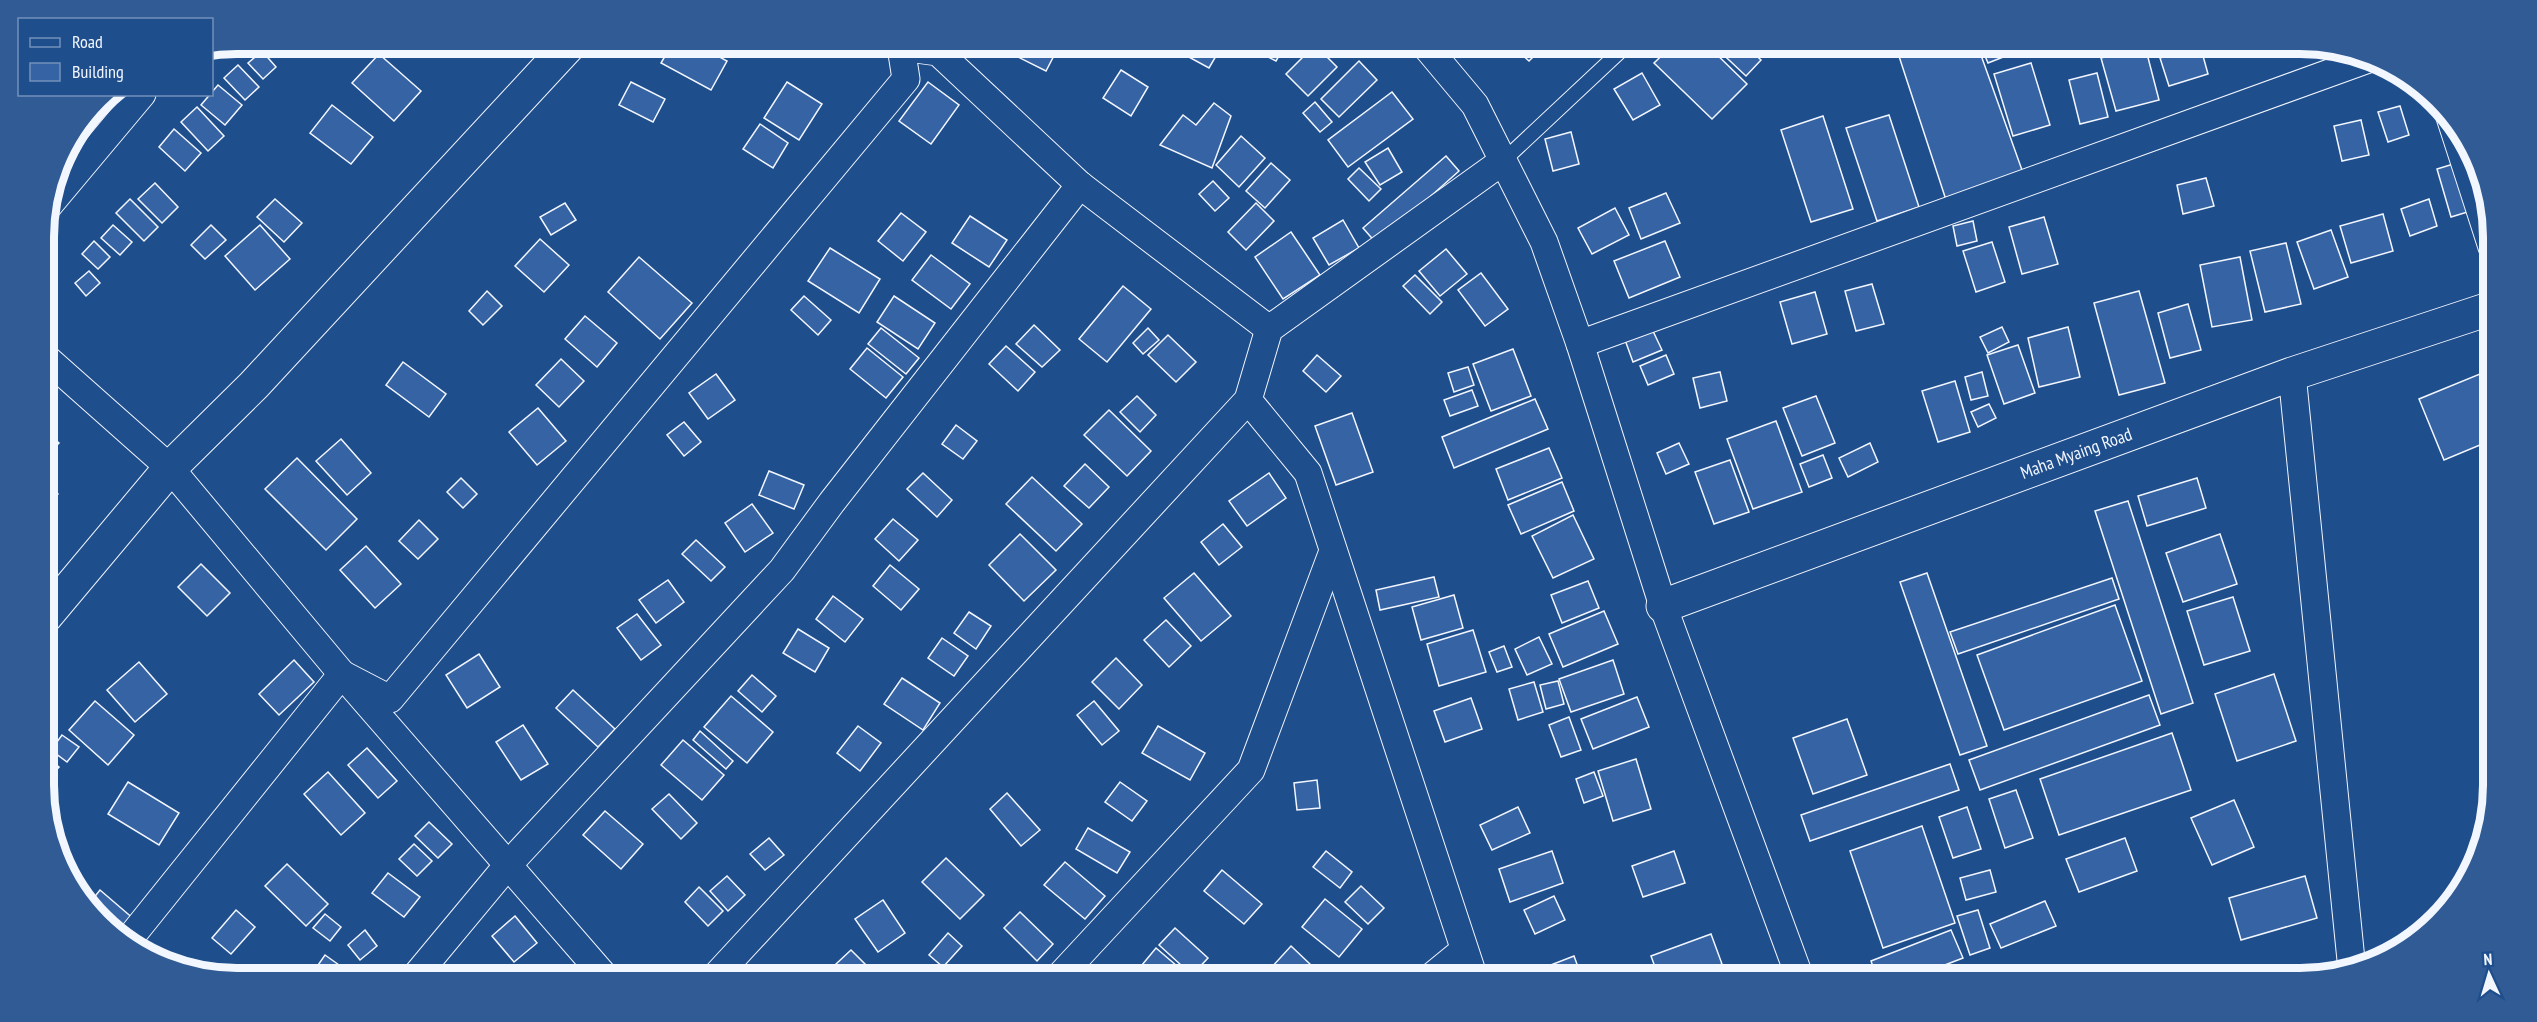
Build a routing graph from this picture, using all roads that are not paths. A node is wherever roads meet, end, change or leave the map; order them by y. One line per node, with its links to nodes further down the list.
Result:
1 (561, 54): 19 (street)
2 (902, 54): 23 (street)
3 (940, 54): 10 (street)
4 (1432, 54): 9 (street)
5 (1617, 54): 9 (lane)
6 (2356, 63): 15 (street)
7 (140, 96): 11 (street)
8 (2459, 145): 12 (street)
9 (1503, 161): 14 (street); 15 (street)
10 (1080, 185): 14 (street); 24 (street)
11 (59, 193)
12 (2481, 213)
13 (2483, 311): 17 (street, Maha Myaing Road)
14 (1269, 329): 18 (street)
15 (1580, 344): 22 (street)
16 (54, 365): 19 (street)
17 (2292, 374): 22 (street, Maha Myaing Road); 27 (street)
18 (1248, 400): 20 (street); 30 (street)
19 (170, 468): 21 (street); 23 (street)
20 (1333, 551): 26 (street); 31 (street)
21 (54, 606)
22 (1663, 606): 34 (street)
23 (342, 674): 24 (street); 25 (street)
24 (507, 866): 28 (street); 29 (street)
25 (132, 935)
26 (1463, 951): 32 (street); 33 (street)
27 (2351, 961)
28 (422, 968)
29 (597, 968)
30 (723, 968)
31 (1067, 968)
32 (1442, 968)
33 (1470, 968)
34 (1796, 968)

